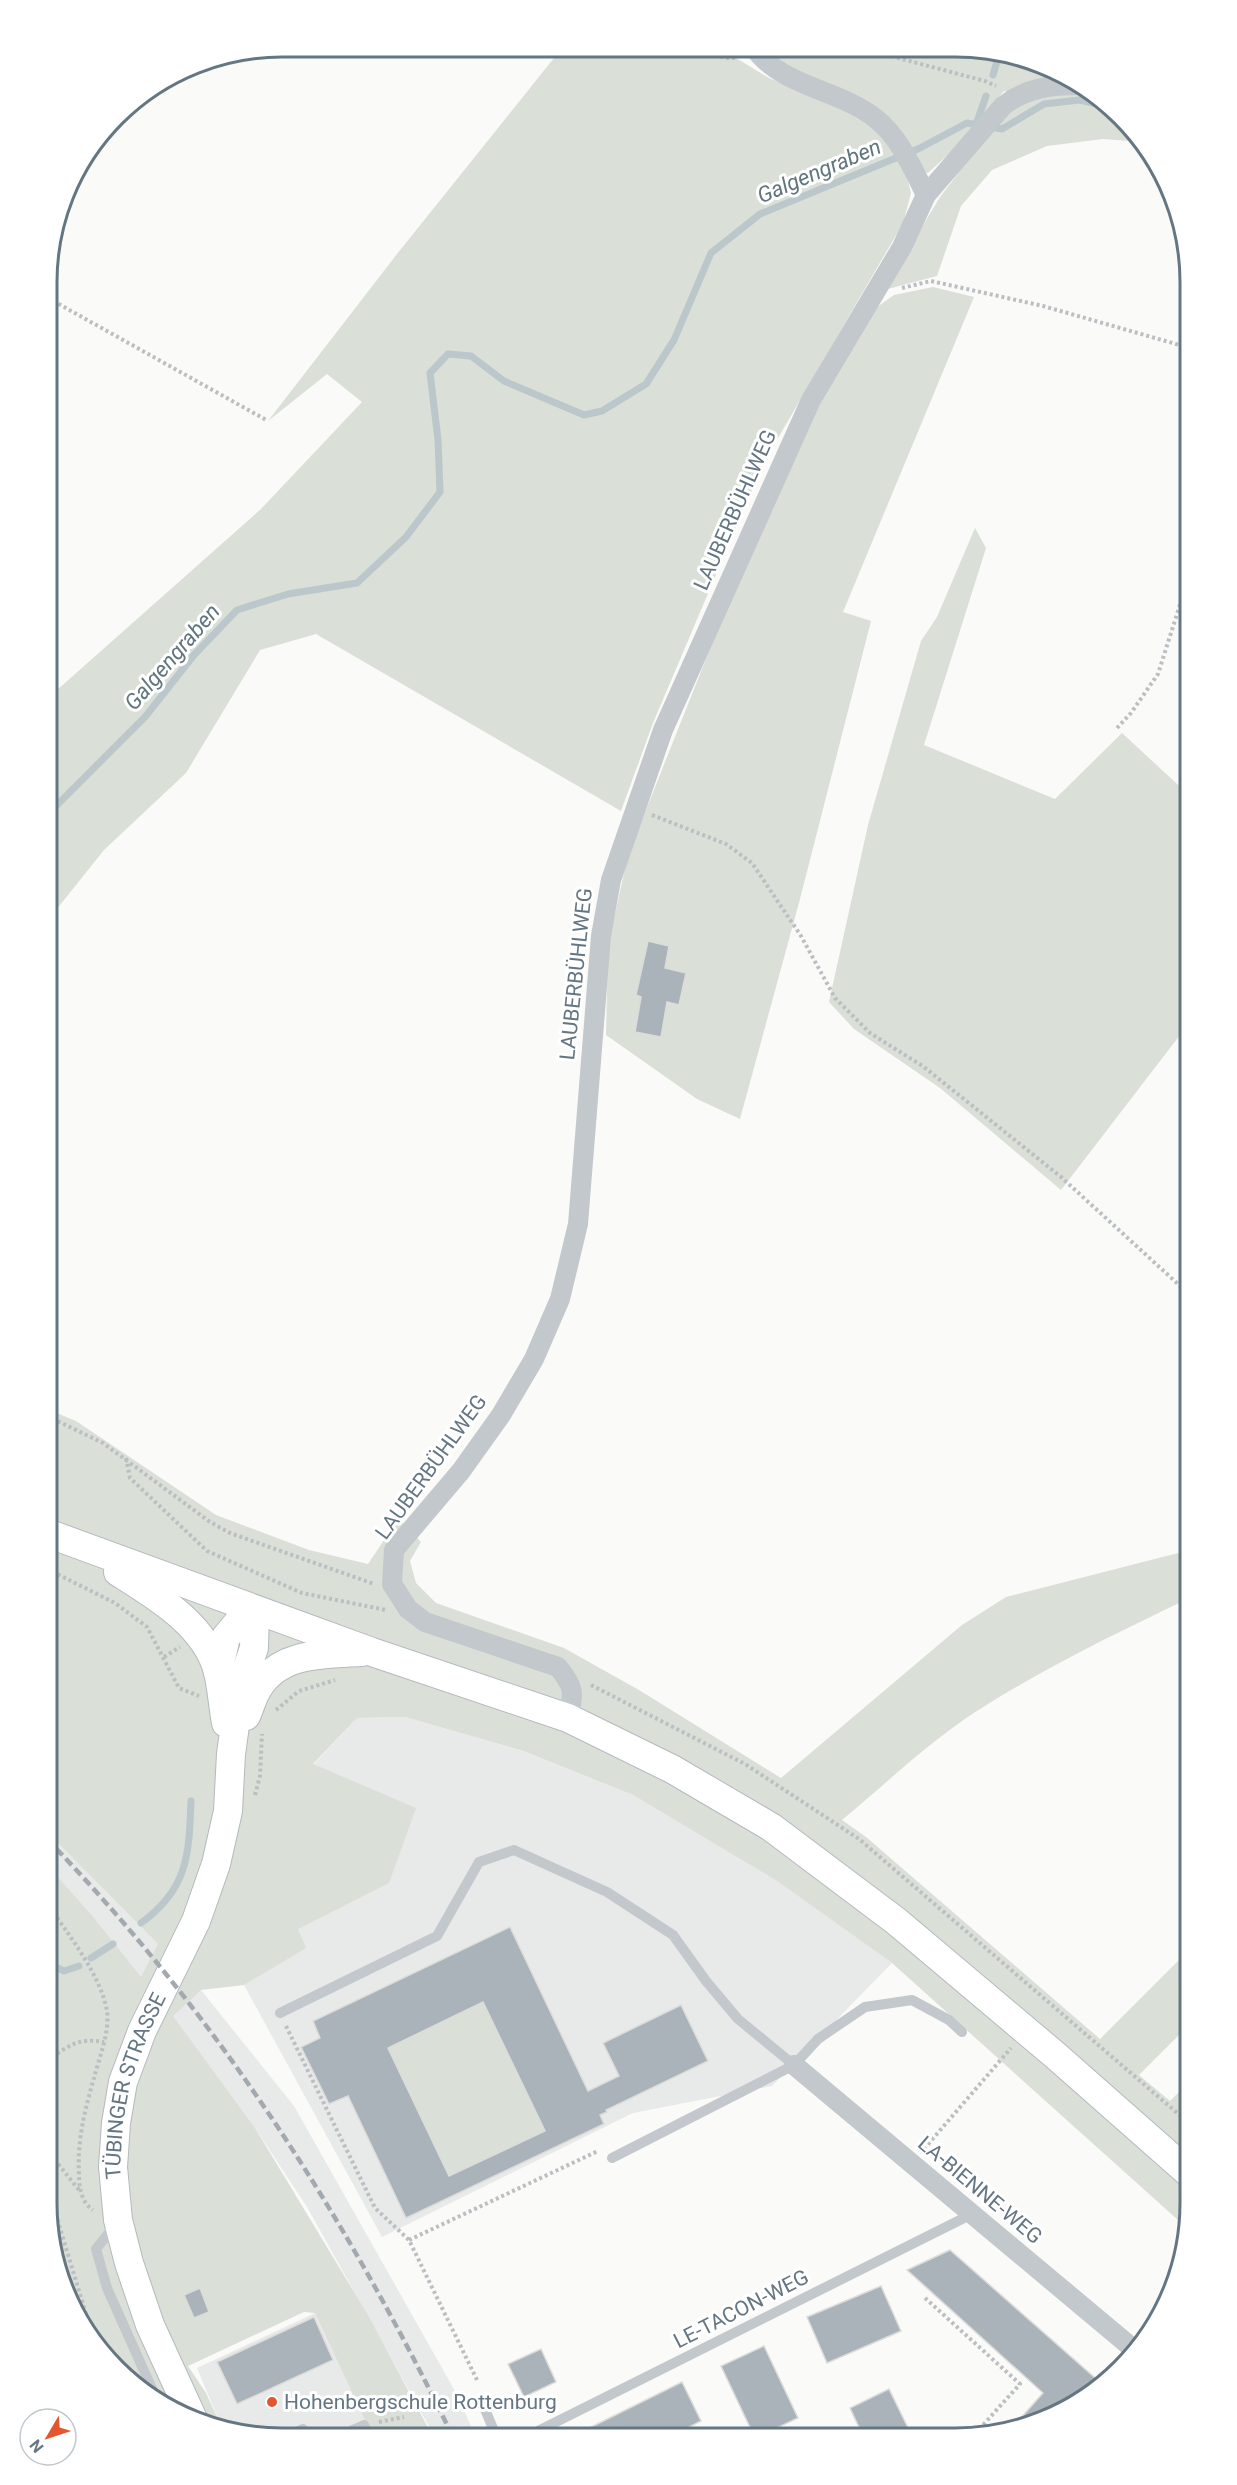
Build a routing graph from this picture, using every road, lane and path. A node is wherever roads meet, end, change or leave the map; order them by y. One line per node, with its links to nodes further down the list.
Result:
1 (763, 57): 5 (street)
2 (895, 57): 4 (path)
3 (1066, 86): 4 (street)
4 (1009, 101): 5 (street, LAUBERBÜHLWEG)
5 (926, 195): 7 (street, LAUBERBÜHLWEG)
6 (57, 303): 9 (path)
7 (864, 312): 8 (path); 12 (street, LAUBERBÜHLWEG)
8 (1180, 345)
9 (268, 421)
10 (1180, 605): 11 (path)
11 (1117, 728)
12 (634, 809): 13 (path); 18 (street, LAUBERBÜHLWEG)
13 (1180, 1286)
14 (57, 1421): 15 (path)
15 (126, 1458): 18 (path); 20 (path)
16 (59, 1538): 19 (main road); 22 (main road, TÜBINGER STRASSE)
17 (57, 1574): 25 (path)
18 (392, 1584): 20 (street)
19 (253, 1609): 21 (main road); 22 (main road, TÜBINGER STRASSE); 29 (main road, TÜBINGER STRASSE)
20 (408, 1609): 24 (street)
21 (372, 1652): 27 (main road); 29 (main road)
22 (218, 1672): 25 (main road, TÜBINGER STRASSE)
23 (344, 1678): 26 (path)
24 (569, 1681): 27 (street); 38 (path)
25 (222, 1701): 29 (main road, TÜBINGER STRASSE)
26 (275, 1710)
27 (568, 1718): 42 (main road)
28 (263, 1730): 30 (path)
29 (231, 1754): 45 (main road, TÜBINGER STRASSE)
30 (255, 1797)
31 (57, 1919): 34 (path)
32 (279, 2013): 37 (lane); 47 (path)
33 (962, 2032): 37 (lane)
34 (104, 2042): 36 (path); 43 (path)
35 (1011, 2044): 41 (path)
36 (57, 2054)
37 (794, 2065): 39 (lane); 41 (street, LA-BIENNE-WEG)
38 (1180, 2115)
39 (612, 2158): 47 (path)
40 (57, 2163): 43 (path)
41 (911, 2164): 44 (street, LA-BIENNE-WEG)
42 (1180, 2165)
43 (80, 2191): 45 (path)
44 (972, 2214): 50 (street, LA-BIENNE-WEG); 61 (lane, LE-TACON-WEG)
45 (118, 2220): 52 (lane); 54 (main road, TÜBINGER STRASSE)
46 (58, 2223): 49 (path)
47 (408, 2240): 51 (path)
48 (925, 2298): 57 (path)
49 (86, 2313)
50 (1129, 2345)
51 (477, 2380)
52 (151, 2386)
53 (482, 2402): 60 (lane)
54 (188, 2408)
55 (404, 2417): 56 (path)
56 (364, 2425): 58 (lane); 59 (lane)
57 (983, 2426)
58 (357, 2428)
59 (365, 2428)
60 (493, 2428)
61 (544, 2428)

